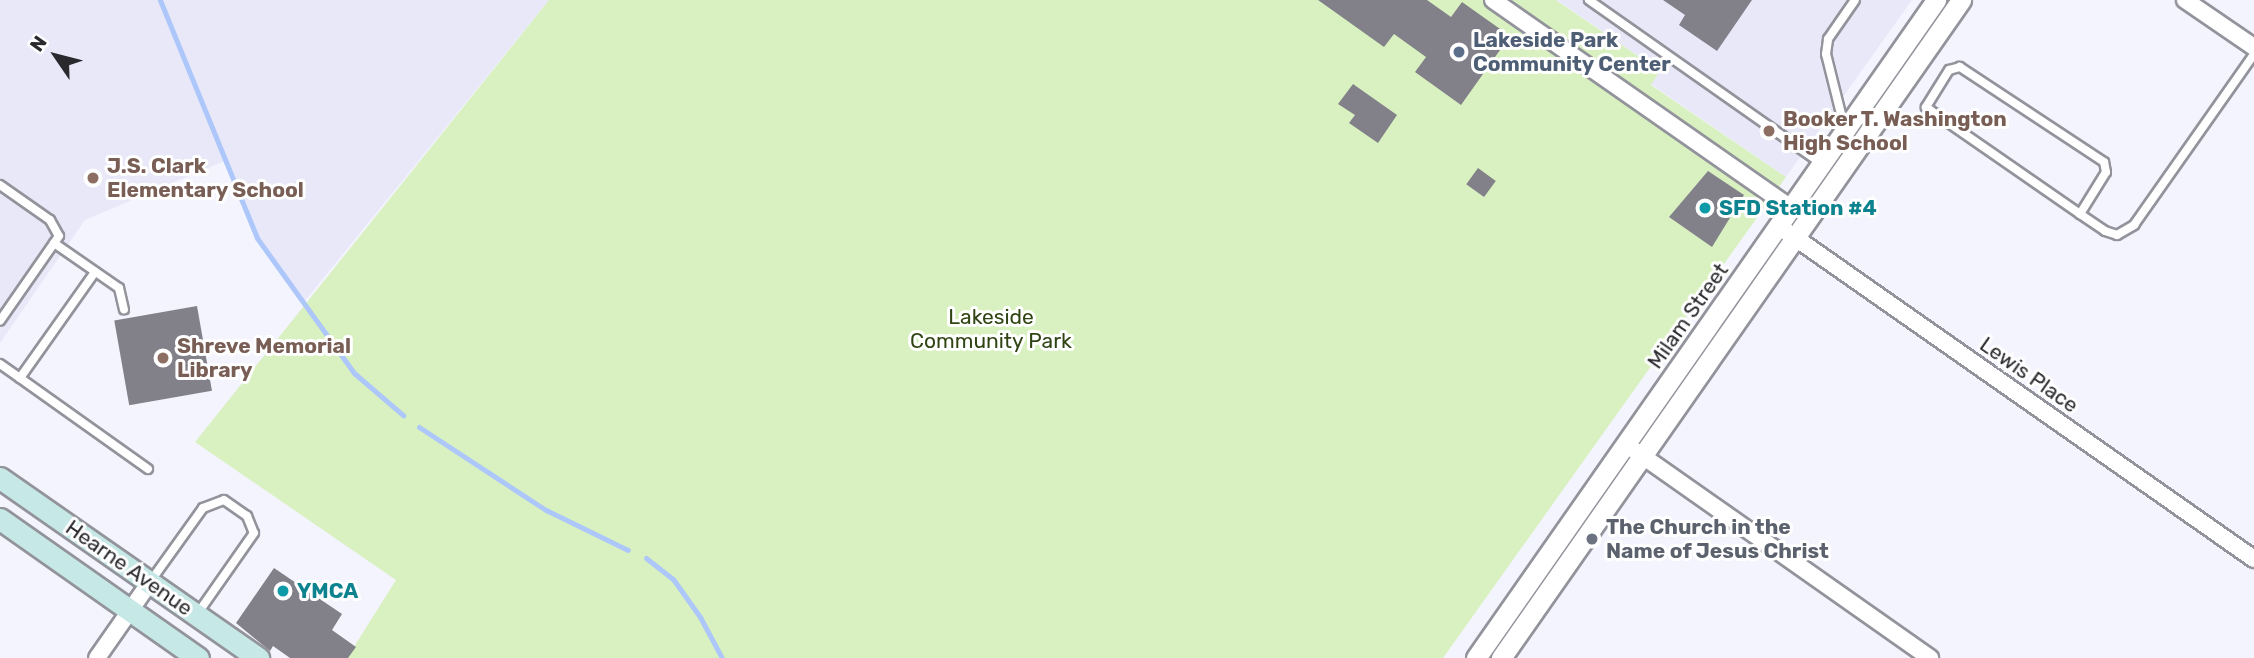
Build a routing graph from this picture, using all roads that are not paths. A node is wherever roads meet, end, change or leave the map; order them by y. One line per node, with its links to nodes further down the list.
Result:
1 (1493, 0): 12 (street)
2 (1589, 0): 10 (lane)
3 (1855, 0): 9 (lane)
4 (1937, 0): 9 (street, Milam Street)
5 (1961, 0): 15 (street, Milam Street)
6 (2185, 0): 7 (street)
7 (2254, 47)
8 (2254, 54): 13 (lane)
9 (1845, 130): 10 (street, Milam Street)
10 (1822, 164): 12 (street, Milam Street)
11 (2, 188): 16 (lane)
12 (1791, 208): 14 (street, Milam Street)
13 (2080, 214): 13 (lane)
14 (1779, 227): 15 (street, Lewis Place); 22 (street, Milam Street)
15 (1795, 238): 23 (street, Milam Street); 27 (street, Lewis Place)
16 (54, 243): 17 (lane); 19 (lane)
17 (95, 272): 18 (lane); 21 (lane)
18 (124, 309)
19 (0, 321)
20 (0, 364): 21 (lane)
21 (20, 378): 24 (lane)
22 (1626, 445): 23 (street); 34 (street, Milam Street)
23 (1643, 456): 35 (street, Milam Street); 36 (street)
24 (148, 469)
25 (0, 478): 28 (main road, Hearne Avenue)
26 (0, 519): 29 (main road, Hearne Avenue)
27 (2254, 559)
28 (150, 582): 29 (street); 30 (main road, Hearne Avenue); 30 (lane)
29 (130, 610): 31 (street); 32 (main road, Hearne Avenue)
30 (197, 615): 33 (main road, Hearne Avenue)
31 (97, 658)
32 (198, 658)
33 (258, 658)
34 (1476, 658)
35 (1501, 658)
36 (1930, 658)

